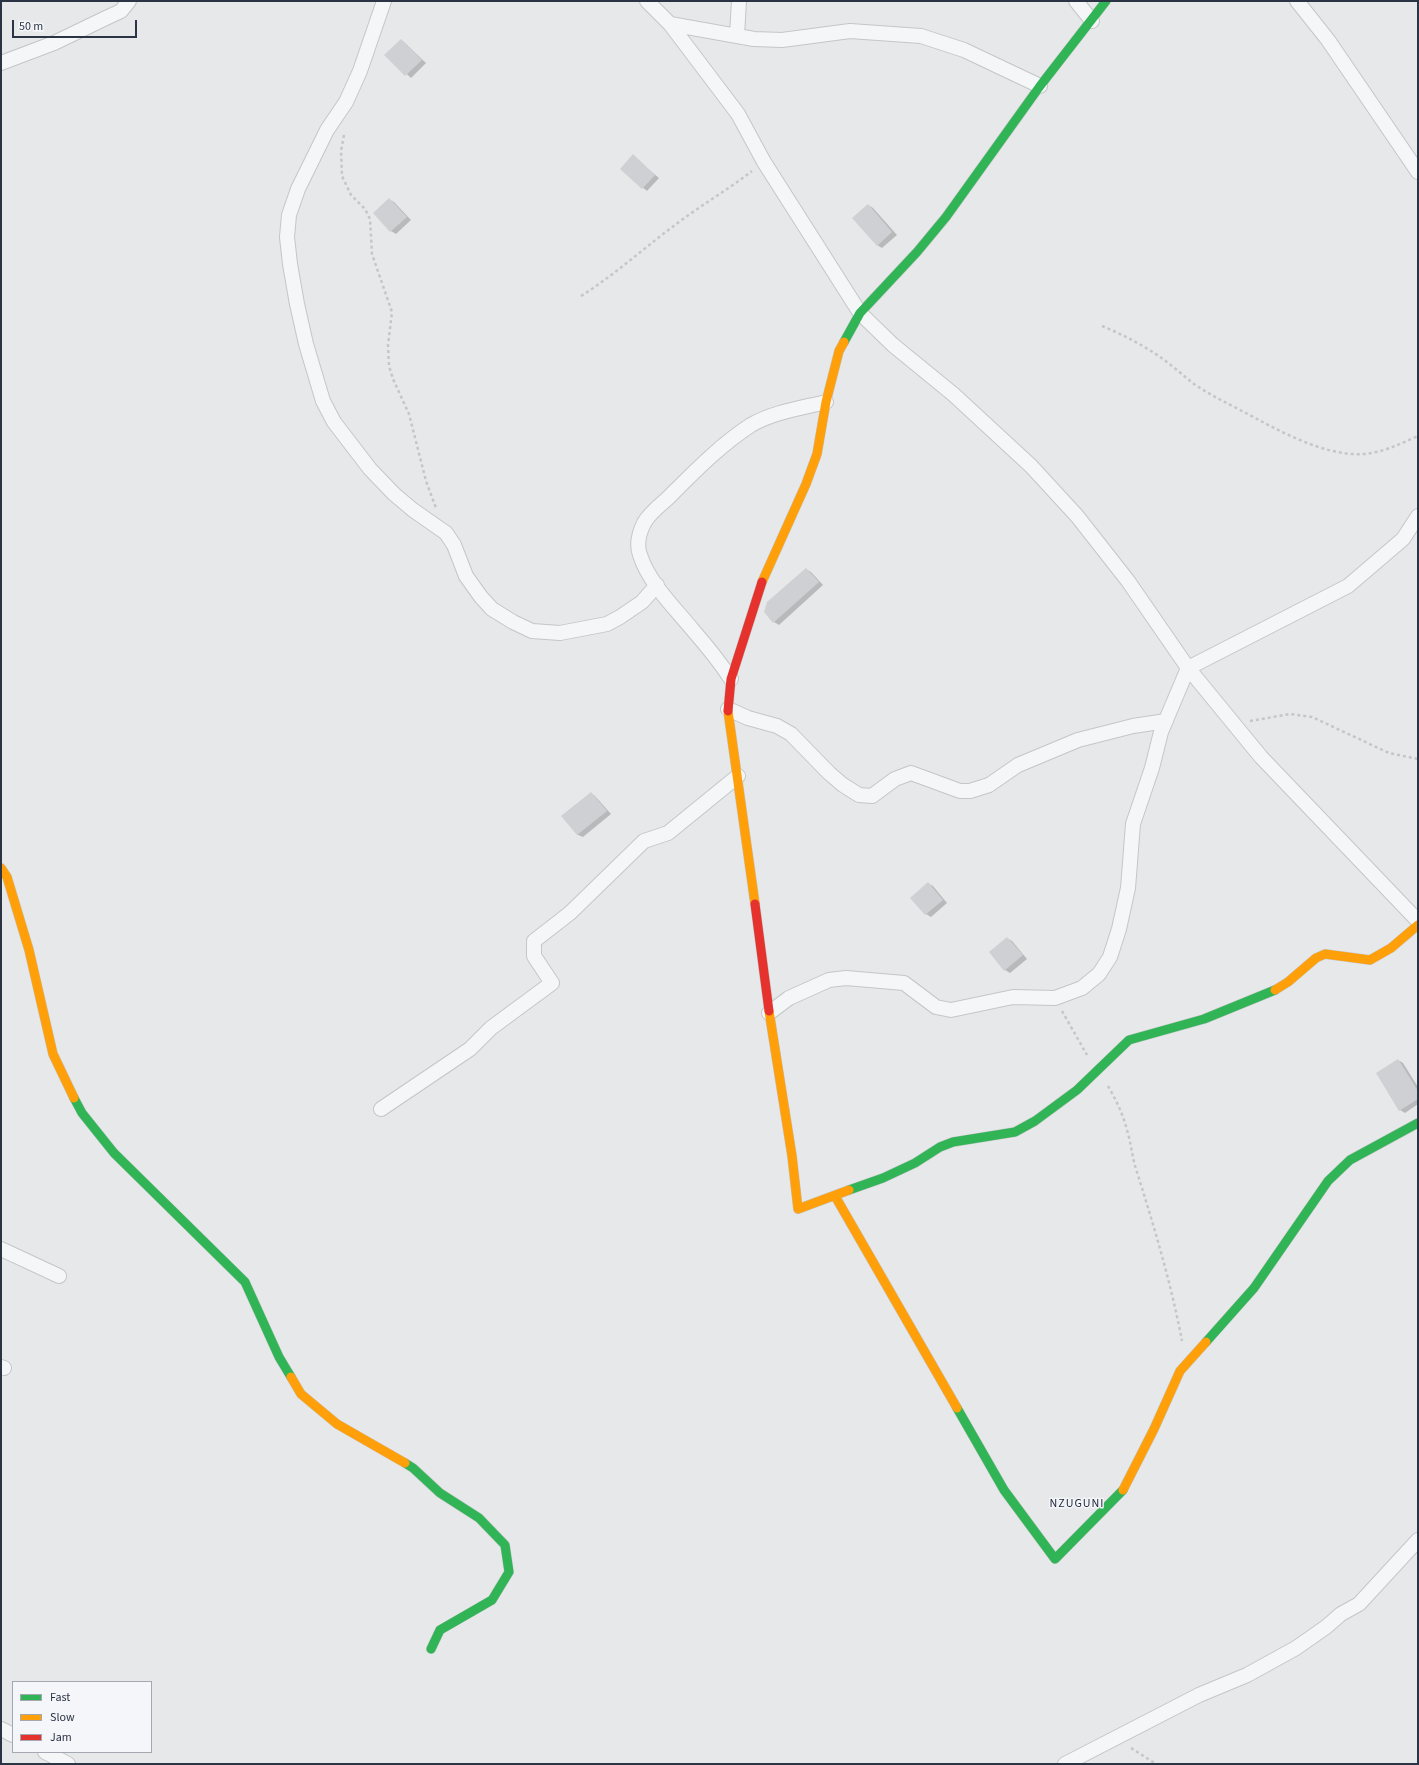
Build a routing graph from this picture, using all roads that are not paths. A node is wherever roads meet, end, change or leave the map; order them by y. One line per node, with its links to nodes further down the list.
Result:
1 (129, 1): 11 (street)
2 (384, 1): 17 (street)
3 (648, 1): 9 (street)
4 (738, 1): 10 (street)
5 (1076, 1): 8 (street)
6 (1106, 1): 8 (street)
7 (1298, 1): 13 (street)
8 (1092, 21): 12 (street)
9 (670, 24): 10 (street); 14 (street)
10 (737, 35): 12 (street)
11 (1, 63)
12 (1040, 86): 14 (street)
13 (1418, 172)
14 (860, 313): 15 (street); 18 (street)
15 (826, 402): 17 (street); 19 (street)
16 (1418, 516): 18 (street)
17 (657, 585): 19 (street)
18 (1188, 668): 21 (street); 24 (street)
19 (731, 679): 20 (street)
20 (728, 708): 21 (street); 22 (street)
21 (1166, 721): 26 (street)
22 (738, 776): 26 (street); 27 (street)
23 (1, 868): 33 (street)
24 (1418, 921)
25 (1418, 925): 29 (street)
26 (769, 1012): 29 (street)
27 (381, 1109)
28 (1418, 1123): 29 (street)
29 (835, 1196)
30 (1, 1249): 31 (street)
31 (59, 1276)
32 (1418, 1540): 38 (street)
33 (431, 1649)
34 (1, 1729): 35 (street)
35 (12, 1734)
36 (47, 1753): 37 (street)
37 (68, 1764)
38 (1065, 1764)

